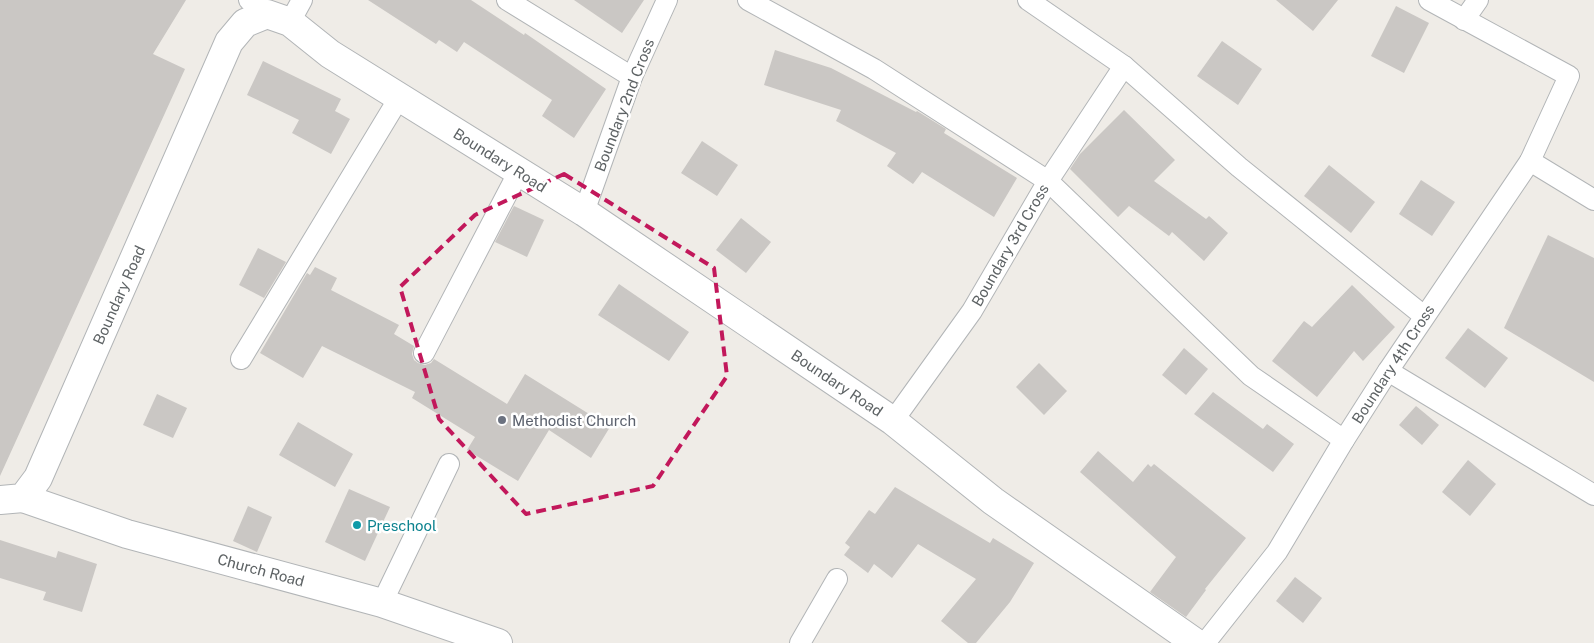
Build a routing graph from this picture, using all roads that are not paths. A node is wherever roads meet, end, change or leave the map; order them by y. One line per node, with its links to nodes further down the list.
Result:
1 (507, 0): 10 (lane)
2 (667, 0): 10 (lane, Boundary 2nd Cross)
3 (748, 0): 14 (lane)
4 (1028, 0): 9 (lane)
5 (1429, 0): 8 (lane)
6 (1478, 0): 8 (lane)
7 (277, 9): 11 (street, Boundary Road); 25 (street, Boundary Road)
8 (1464, 20): 12 (lane, Boundary 4th Cross)
9 (1124, 66): 14 (lane, Boundary 3rd Cross); 17 (lane)
10 (632, 77): 16 (lane, Boundary 2nd Cross)
11 (399, 98): 13 (street, Boundary Road); 19 (lane)
12 (1530, 161): 15 (lane); 17 (lane, Boundary 4th Cross)
13 (519, 171): 16 (street, Boundary Road); 18 (lane)
14 (1048, 181): 21 (lane, Boundary 3rd Cross); 22 (lane)
15 (1594, 200)
16 (584, 212): 21 (street, Boundary Road)
17 (1424, 316): 20 (lane, Boundary 4th Cross)
18 (424, 353)
19 (241, 359)
20 (1388, 371): 22 (lane, Boundary 4th Cross); 24 (lane)
21 (894, 421): 30 (street, Boundary Road)
22 (1344, 440): 31 (lane, Boundary 4th Cross)
23 (449, 464): 27 (lane)
24 (1594, 495)
25 (11, 499): 27 (street, Church Road)
26 (837, 579): 29 (lane)
27 (382, 603): 28 (street, Church Road)
28 (498, 643)
29 (800, 643)
30 (1196, 643)
31 (1205, 643)

